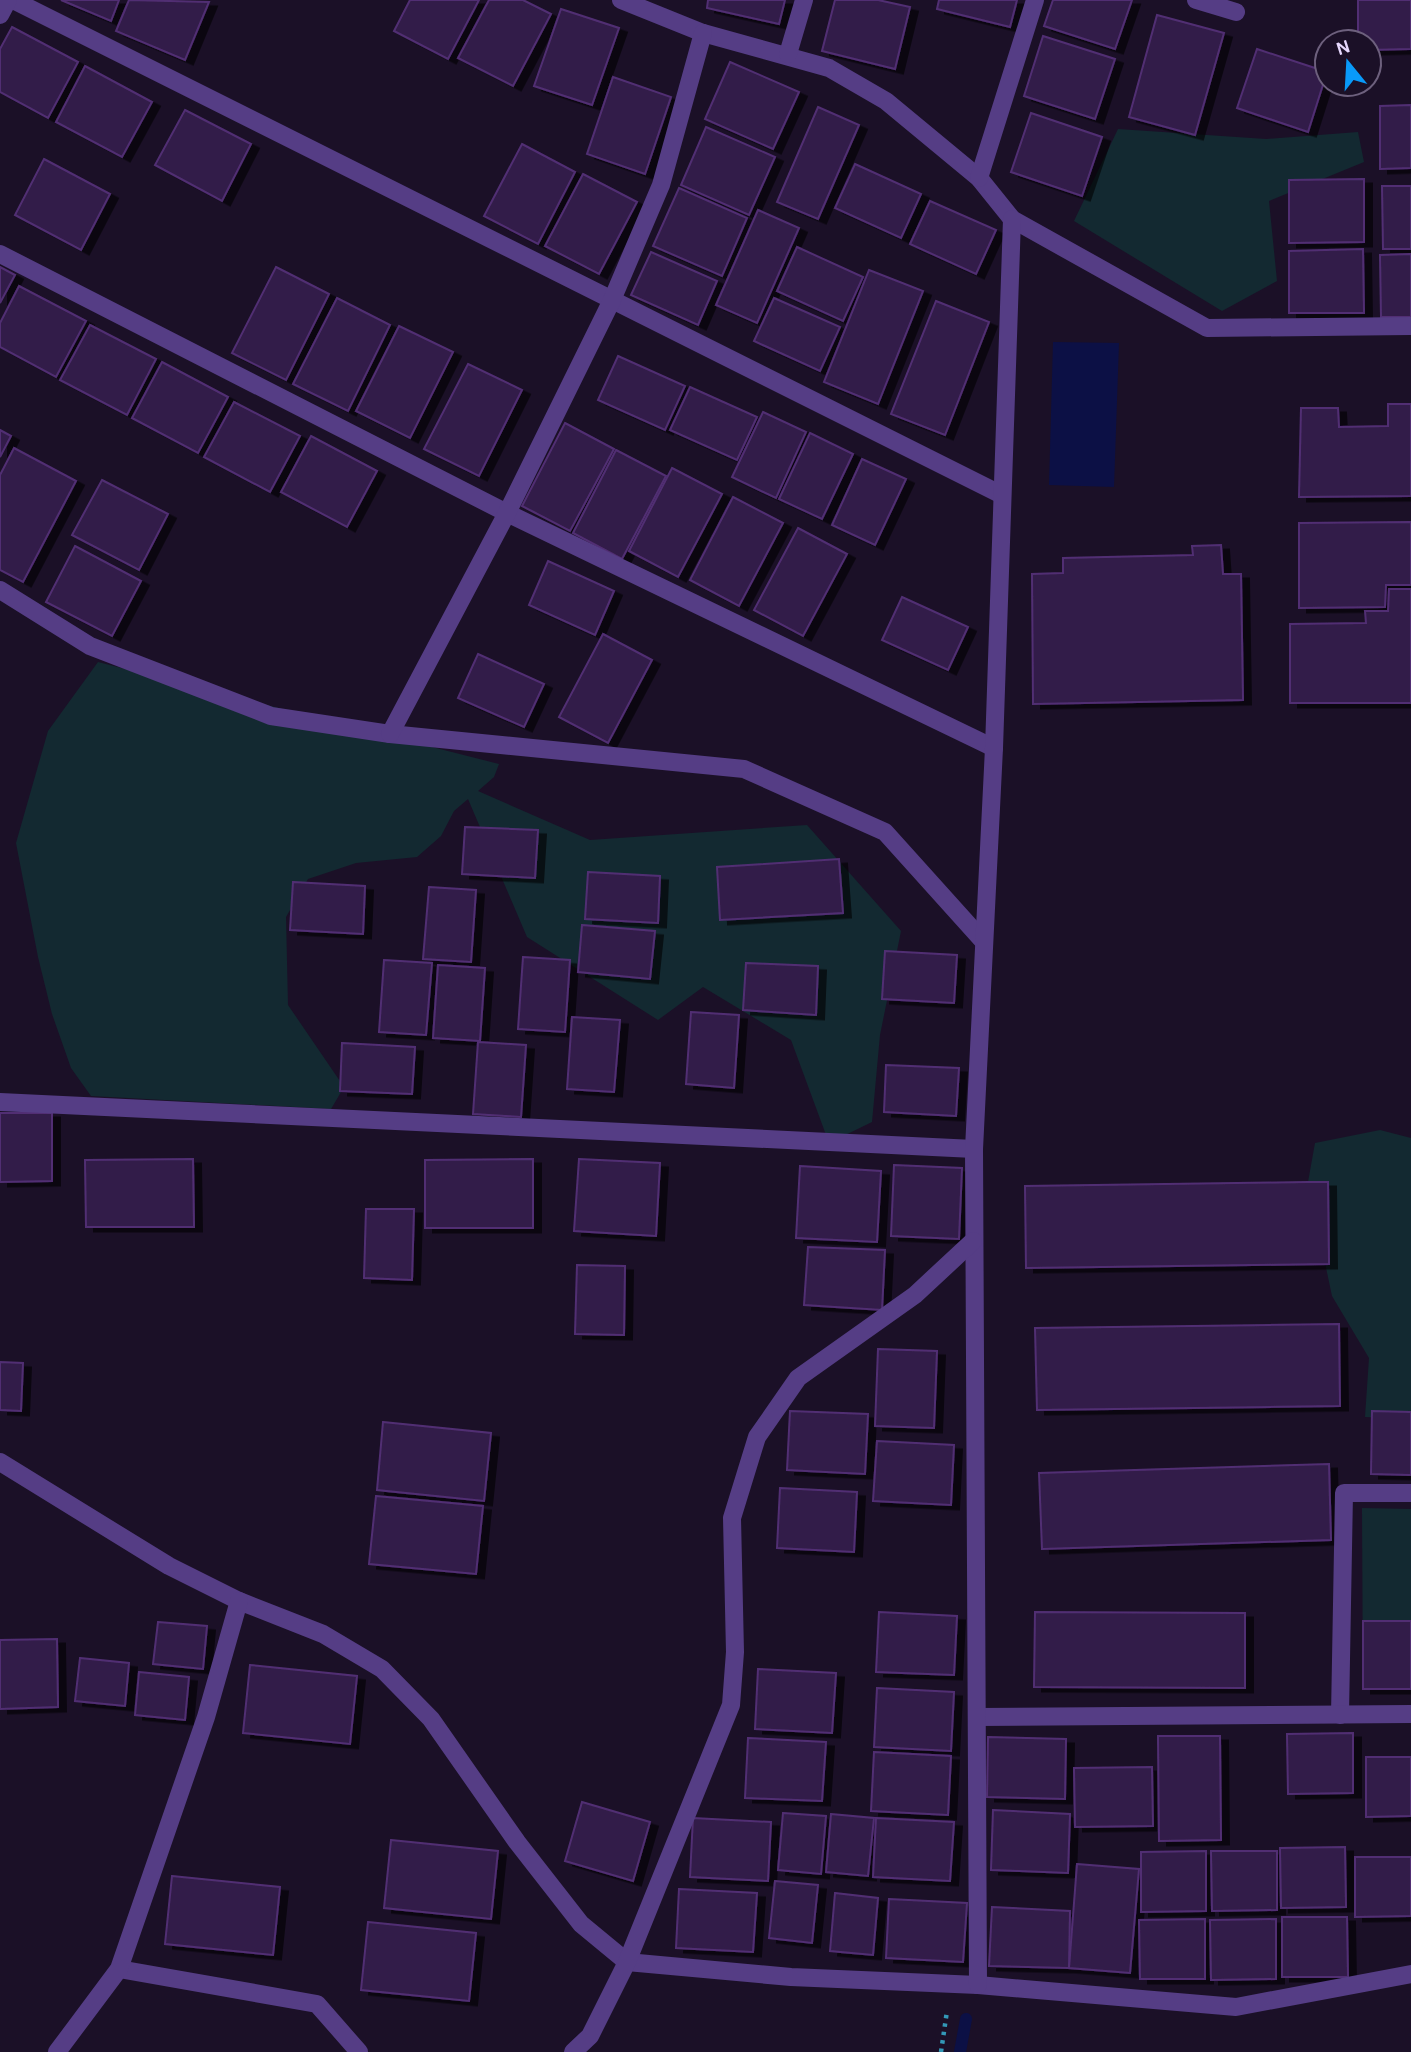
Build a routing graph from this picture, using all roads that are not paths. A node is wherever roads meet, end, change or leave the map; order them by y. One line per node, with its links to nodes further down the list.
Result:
1 (8, 0): 8 (street)
2 (13, 0): 14 (street)
3 (621, 0): 9 (street)
4 (804, 0): 10 (street)
5 (1035, 0): 11 (street)
6 (1196, 0): 7 (street)
7 (1236, 12)
8 (0, 15)
9 (703, 33): 10 (street); 14 (street)
10 (788, 54): 11 (street)
11 (979, 178): 12 (street)
12 (1012, 219): 15 (street); 16 (street)
13 (0, 254): 17 (street)
14 (612, 300): 16 (street); 17 (street)
15 (1411, 326)
16 (1002, 495): 20 (street)
17 (507, 513): 19 (street); 20 (street)
18 (0, 590): 19 (street)
19 (390, 734): 21 (street)
20 (994, 748): 21 (street)
21 (984, 942): 23 (street)
22 (0, 1102): 23 (street)
23 (974, 1149): 24 (street)
24 (973, 1241): 30 (street); 31 (street)
25 (0, 1462): 27 (street)
26 (1411, 1493): 29 (street)
27 (239, 1601): 31 (street); 32 (street)
28 (1411, 1714): 29 (street)
29 (1340, 1715): 30 (street)
30 (977, 1717): 34 (street)
31 (627, 1962): 34 (street); 37 (street)
32 (119, 1969): 35 (street); 36 (street)
33 (1411, 1974): 34 (street)
34 (978, 1985)
35 (57, 2052)
36 (359, 2052)
37 (573, 2052)

